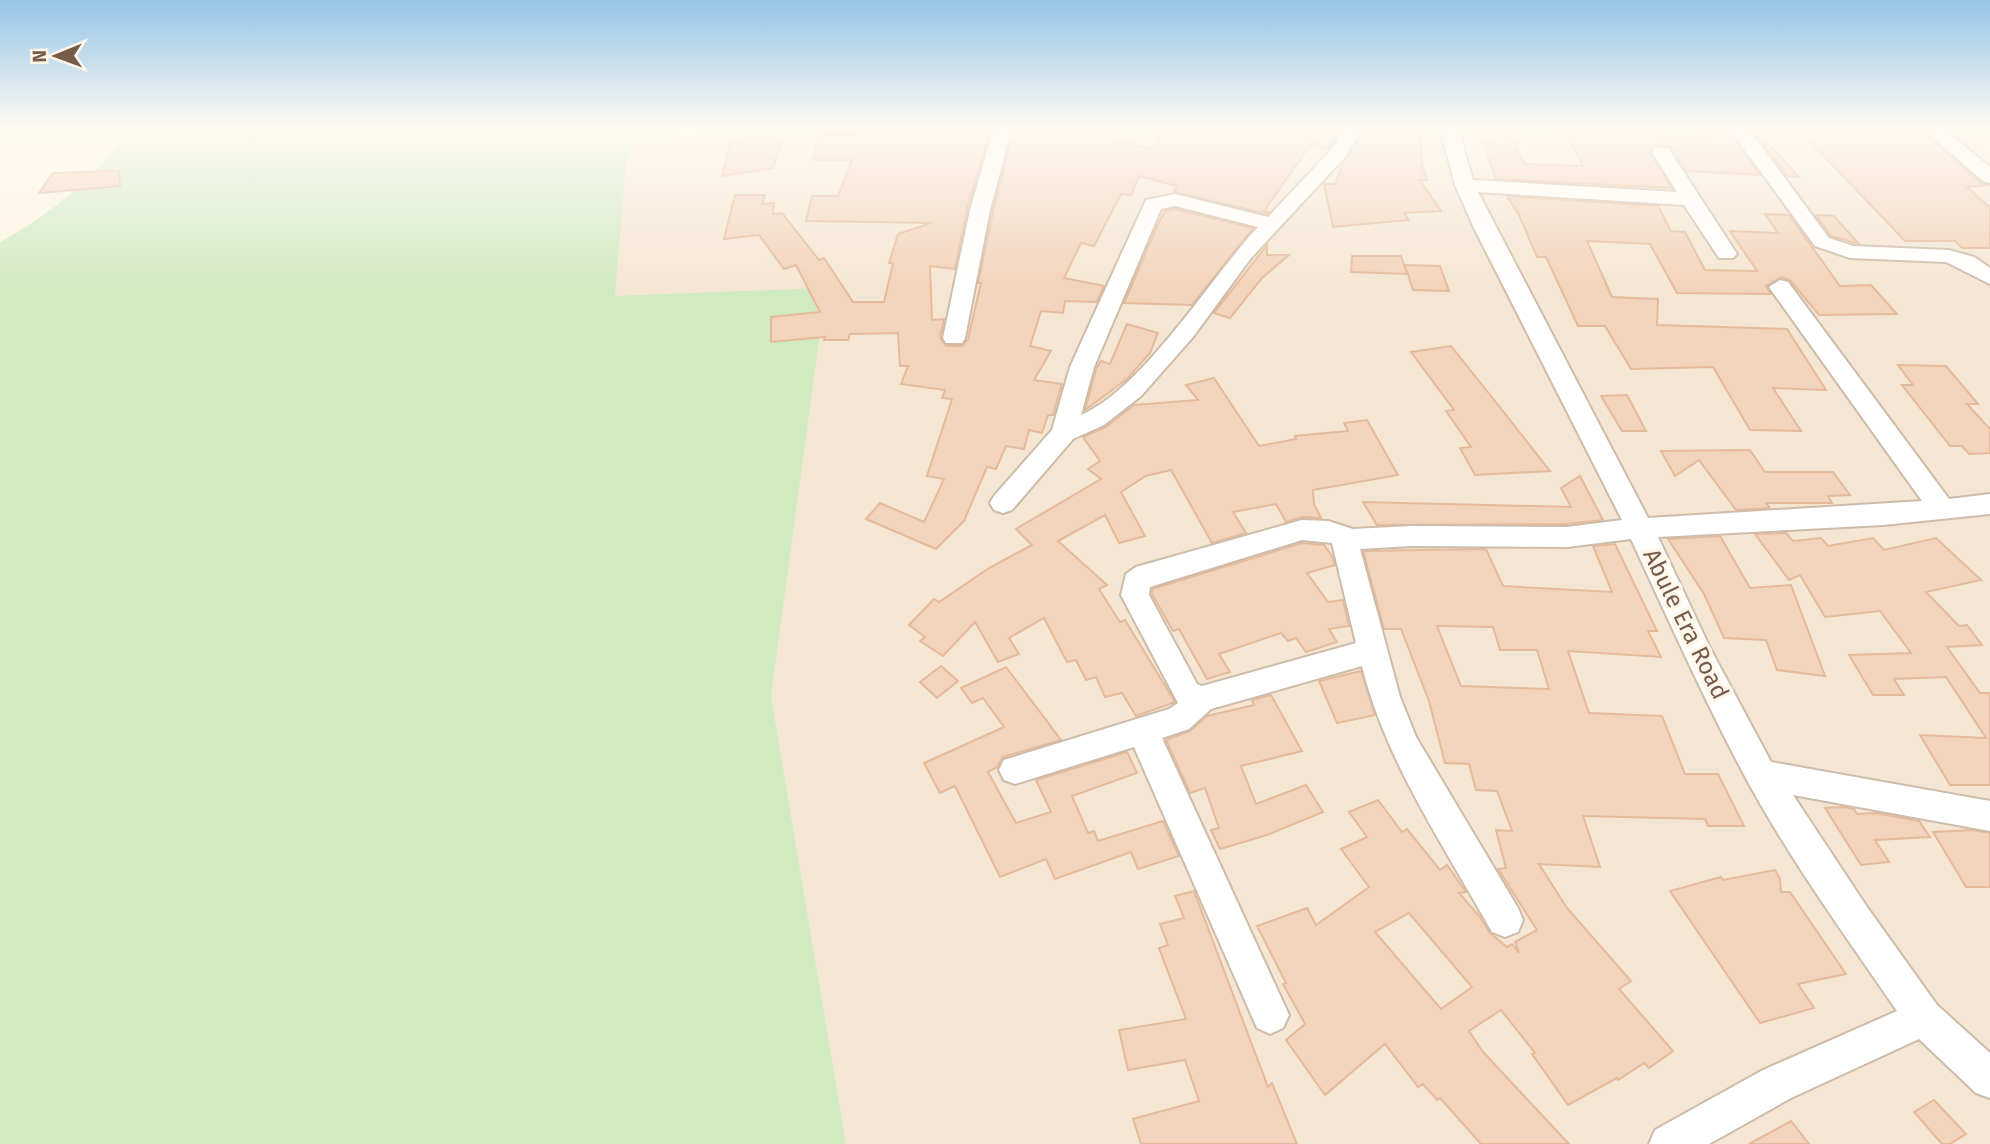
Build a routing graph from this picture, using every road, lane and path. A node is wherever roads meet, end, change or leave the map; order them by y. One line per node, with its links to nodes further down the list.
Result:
1 (988, 181): 12 (street)
2 (1312, 181): 8 (street)
3 (1464, 181): 6 (street, Abule Era Road)
4 (1680, 181): 7 (street)
5 (1777, 181): 10 (street)
6 (1465, 185): 7 (street); 17 (street, Abule Era Road)
7 (1691, 199): 9 (street)
8 (1273, 224): 13 (street); 13 (street)
9 (1726, 254)
10 (1990, 278)
11 (1780, 287): 16 (street)
12 (954, 338)
13 (1064, 433): 14 (street)
14 (1003, 503)
15 (1990, 504): 16 (street)
16 (1942, 509): 17 (street)
17 (1640, 528): 18 (street); 23 (street, Abule Era Road)
18 (1350, 539): 19 (street); 20 (street)
19 (1374, 650): 20 (street); 25 (street)
20 (1201, 699): 21 (street)
21 (1143, 731): 22 (street); 26 (street)
22 (1015, 770)
23 (1761, 775): 24 (street); 27 (street, Abule Era Road)
24 (1990, 816)
25 (1505, 920)
26 (1270, 1015)
27 (1924, 1018): 28 (street, Abule Era Road); 29 (street)
28 (1990, 1079)
29 (1669, 1144)

